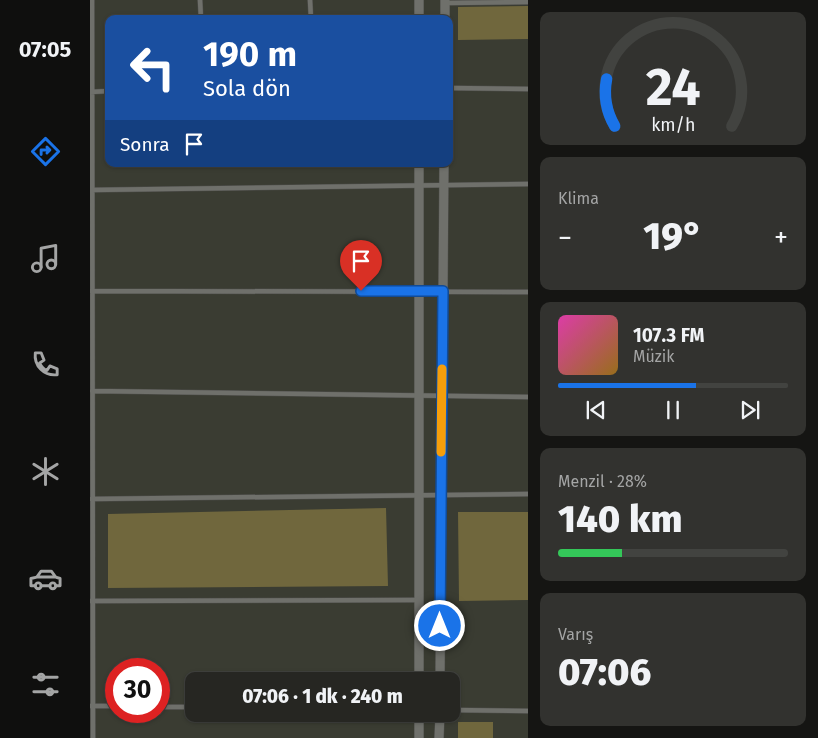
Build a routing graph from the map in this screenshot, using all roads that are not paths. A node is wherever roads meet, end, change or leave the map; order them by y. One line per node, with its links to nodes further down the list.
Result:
1 (92, 0): 14 (lane)
2 (200, 0): 7 (lane)
3 (310, 0): 8 (lane)
4 (419, 0): 9 (street)
5 (445, 2): 6 (lane); 10 (street)
6 (528, 2)
7 (201, 15)
8 (311, 15)
9 (419, 15)
10 (445, 15)
11 (453, 88): 12 (lane)
12 (528, 88)
13 (105, 91): 14 (lane)
14 (91, 92): 20 (lane)
15 (419, 167): 18 (street)
16 (444, 167): 17 (street)
17 (444, 183): 18 (lane); 19 (lane); 23 (street)
18 (419, 184): 20 (lane); 22 (street)
19 (528, 184)
20 (92, 190): 21 (lane)
21 (91, 291): 22 (lane); 25 (lane)
22 (419, 291): 23 (lane); 26 (street)
23 (443, 291): 24 (lane); 27 (street)
24 (528, 292)
25 (92, 391): 26 (lane); 32 (lane)
26 (419, 397): 27 (lane); 30 (street)
27 (442, 397): 28 (lane); 31 (street)
28 (528, 397)
29 (528, 494): 31 (lane)
30 (419, 496): 31 (lane); 32 (lane); 33 (street)
31 (441, 496): 36 (street)
32 (91, 499): 34 (lane)
33 (419, 600): 34 (lane); 35 (street)
34 (92, 601): 37 (lane)
35 (419, 672)
36 (440, 672)
37 (91, 706): 38 (lane); 45 (lane)
38 (105, 706)
39 (170, 707): 40 (lane)
40 (185, 707)
41 (460, 710): 42 (lane)
42 (528, 711)
43 (419, 722): 46 (street)
44 (440, 722): 47 (street)
45 (93, 738)
46 (419, 738)
47 (439, 738)

